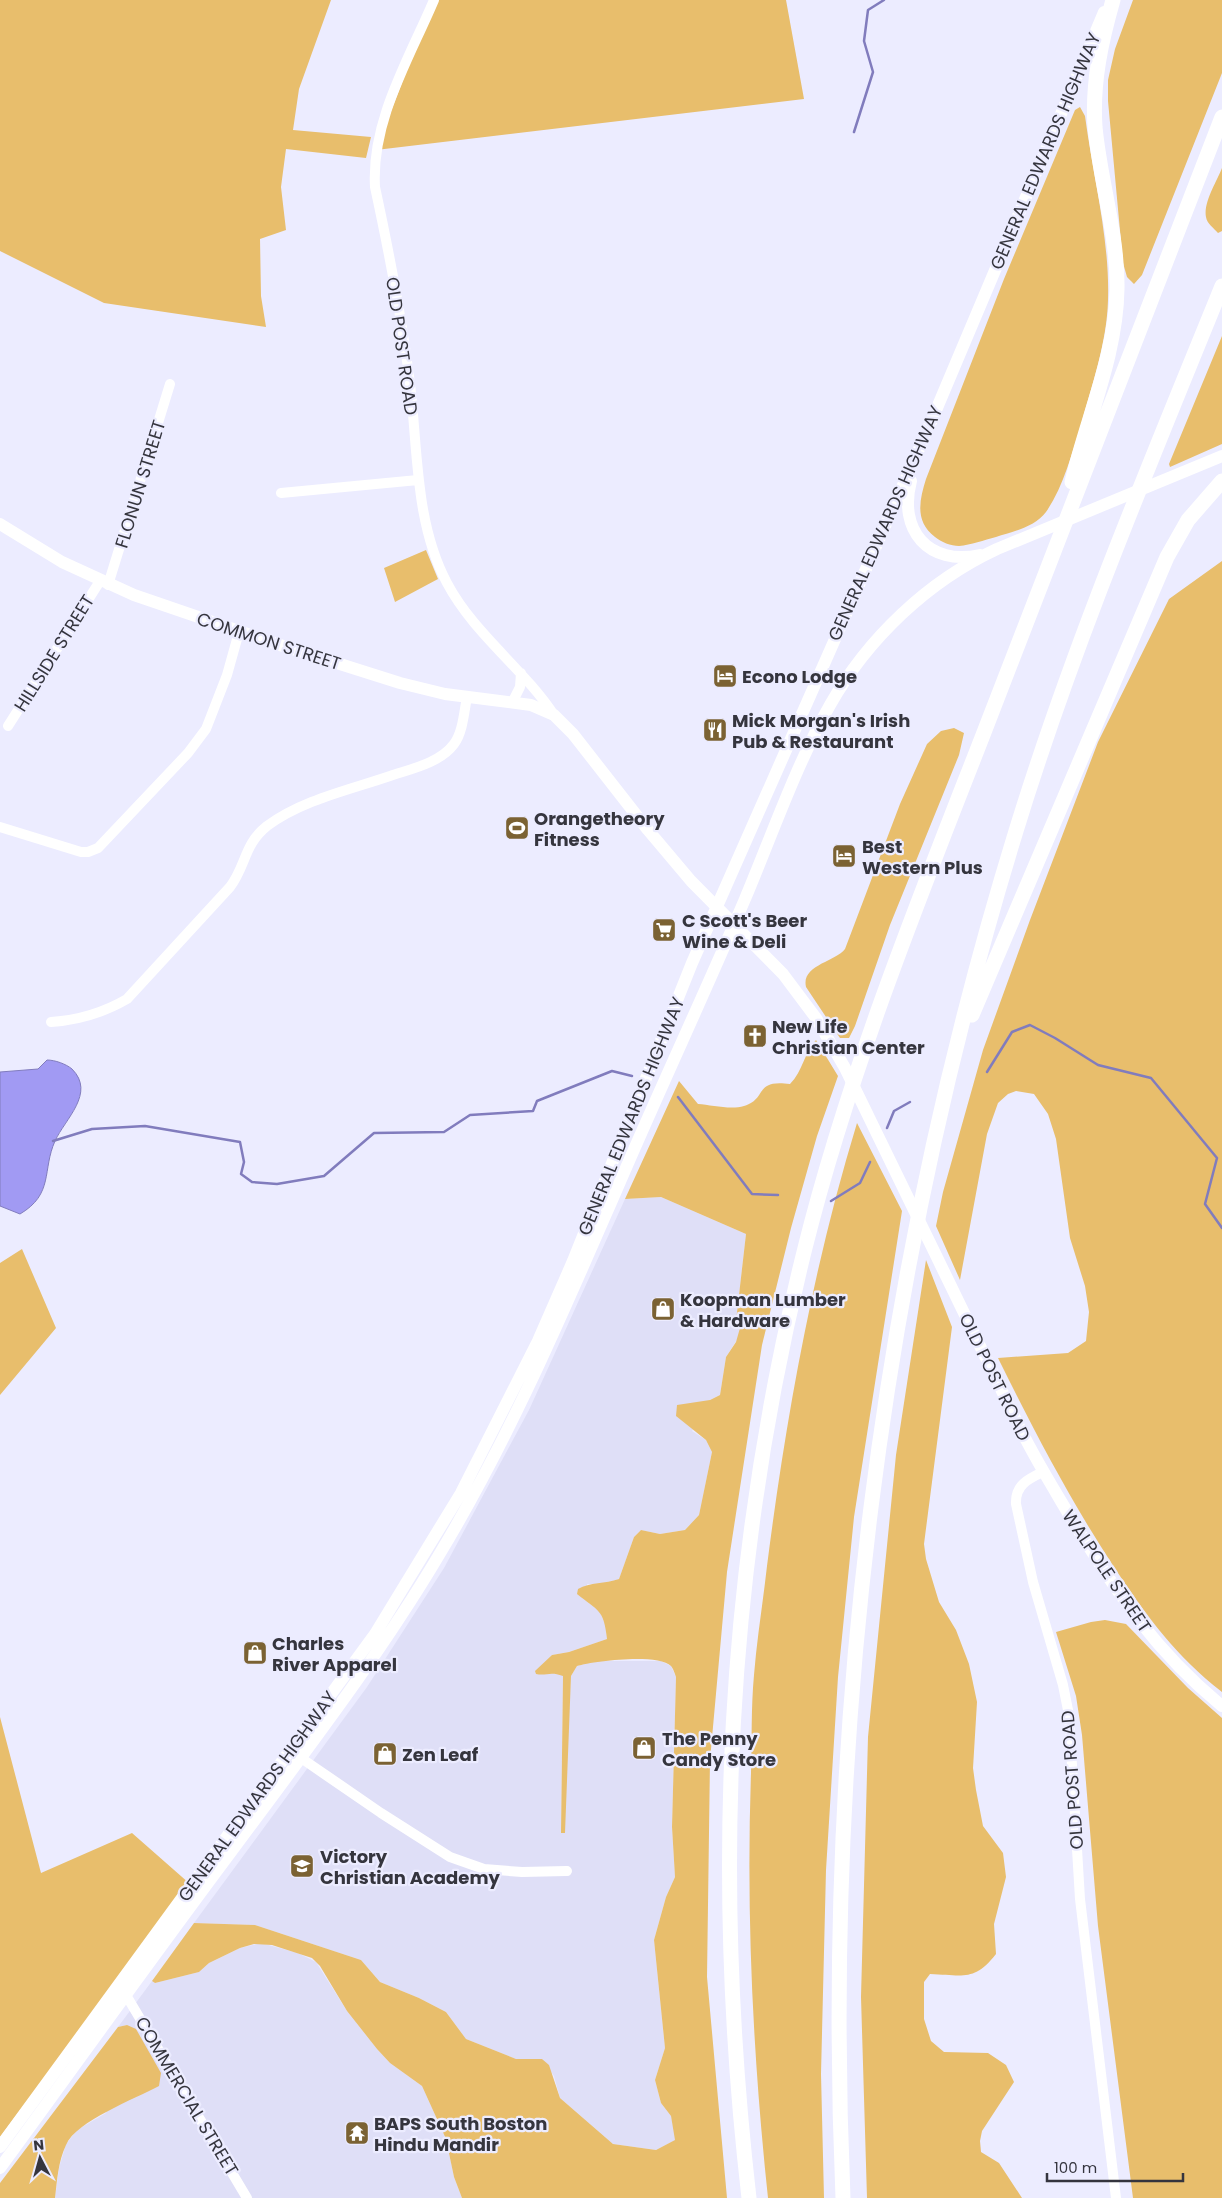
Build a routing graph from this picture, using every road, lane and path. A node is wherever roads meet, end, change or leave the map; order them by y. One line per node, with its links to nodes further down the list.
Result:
1 (434, 0): 8 (street, OLD POST ROAD)
2 (1111, 0): 6 (main road, GENERAL EDWARDS HIGHWAY); 12 (highway)
3 (1222, 117): 12 (highway)
4 (1222, 286): 25 (highway)
5 (170, 384): 14 (street, FLONUN STREET)
6 (934, 415): 13 (main road); 22 (main road, GENERAL EDWARDS HIGHWAY)
7 (1222, 456): 13 (main road, GENERAL EDWARDS HIGHWAY)
8 (418, 480): 10 (street); 16 (street, OLD POST ROAD)
9 (1222, 481): 25 (highway)
10 (281, 493)
11 (0, 524): 14 (main road, COMMON STREET)
12 (1060, 535): 34 (highway)
13 (990, 552): 23 (main road, GENERAL EDWARDS HIGHWAY)
14 (104, 583): 15 (main road, COMMON STREET); 20 (street, HILLSIDE STREET)
15 (240, 632): 17 (main road, COMMON STREET); 21 (street)
16 (521, 673): 18 (street); 19 (street, OLD POST ROAD)
17 (468, 697): 18 (main road, COMMON STREET); 24 (street)
18 (512, 702): 19 (main road, COMMON STREET)
19 (554, 715): 22 (main road, OLD POST ROAD)
20 (8, 726)
21 (0, 827)
22 (716, 907): 23 (main road, OLD POST ROAD); 31 (main road, GENERAL EDWARDS HIGHWAY)
23 (734, 925): 26 (main road, OLD POST ROAD); 28 (main road, GENERAL EDWARDS HIGHWAY)
24 (51, 1022)
25 (956, 1050): 35 (highway)
26 (1043, 1472): 27 (main road, WALPOLE STREET); 36 (street, OLD POST ROAD)
27 (1222, 1706)
28 (301, 1758): 29 (street); 30 (main road, GENERAL EDWARDS HIGHWAY)
29 (566, 1871)
30 (126, 1995): 32 (main road, GENERAL EDWARDS HIGHWAY); 33 (street, COMMERCIAL STREET)
31 (0, 2147)
32 (0, 2168)
33 (247, 2198)
34 (749, 2198)
35 (843, 2198)
36 (1116, 2198)

